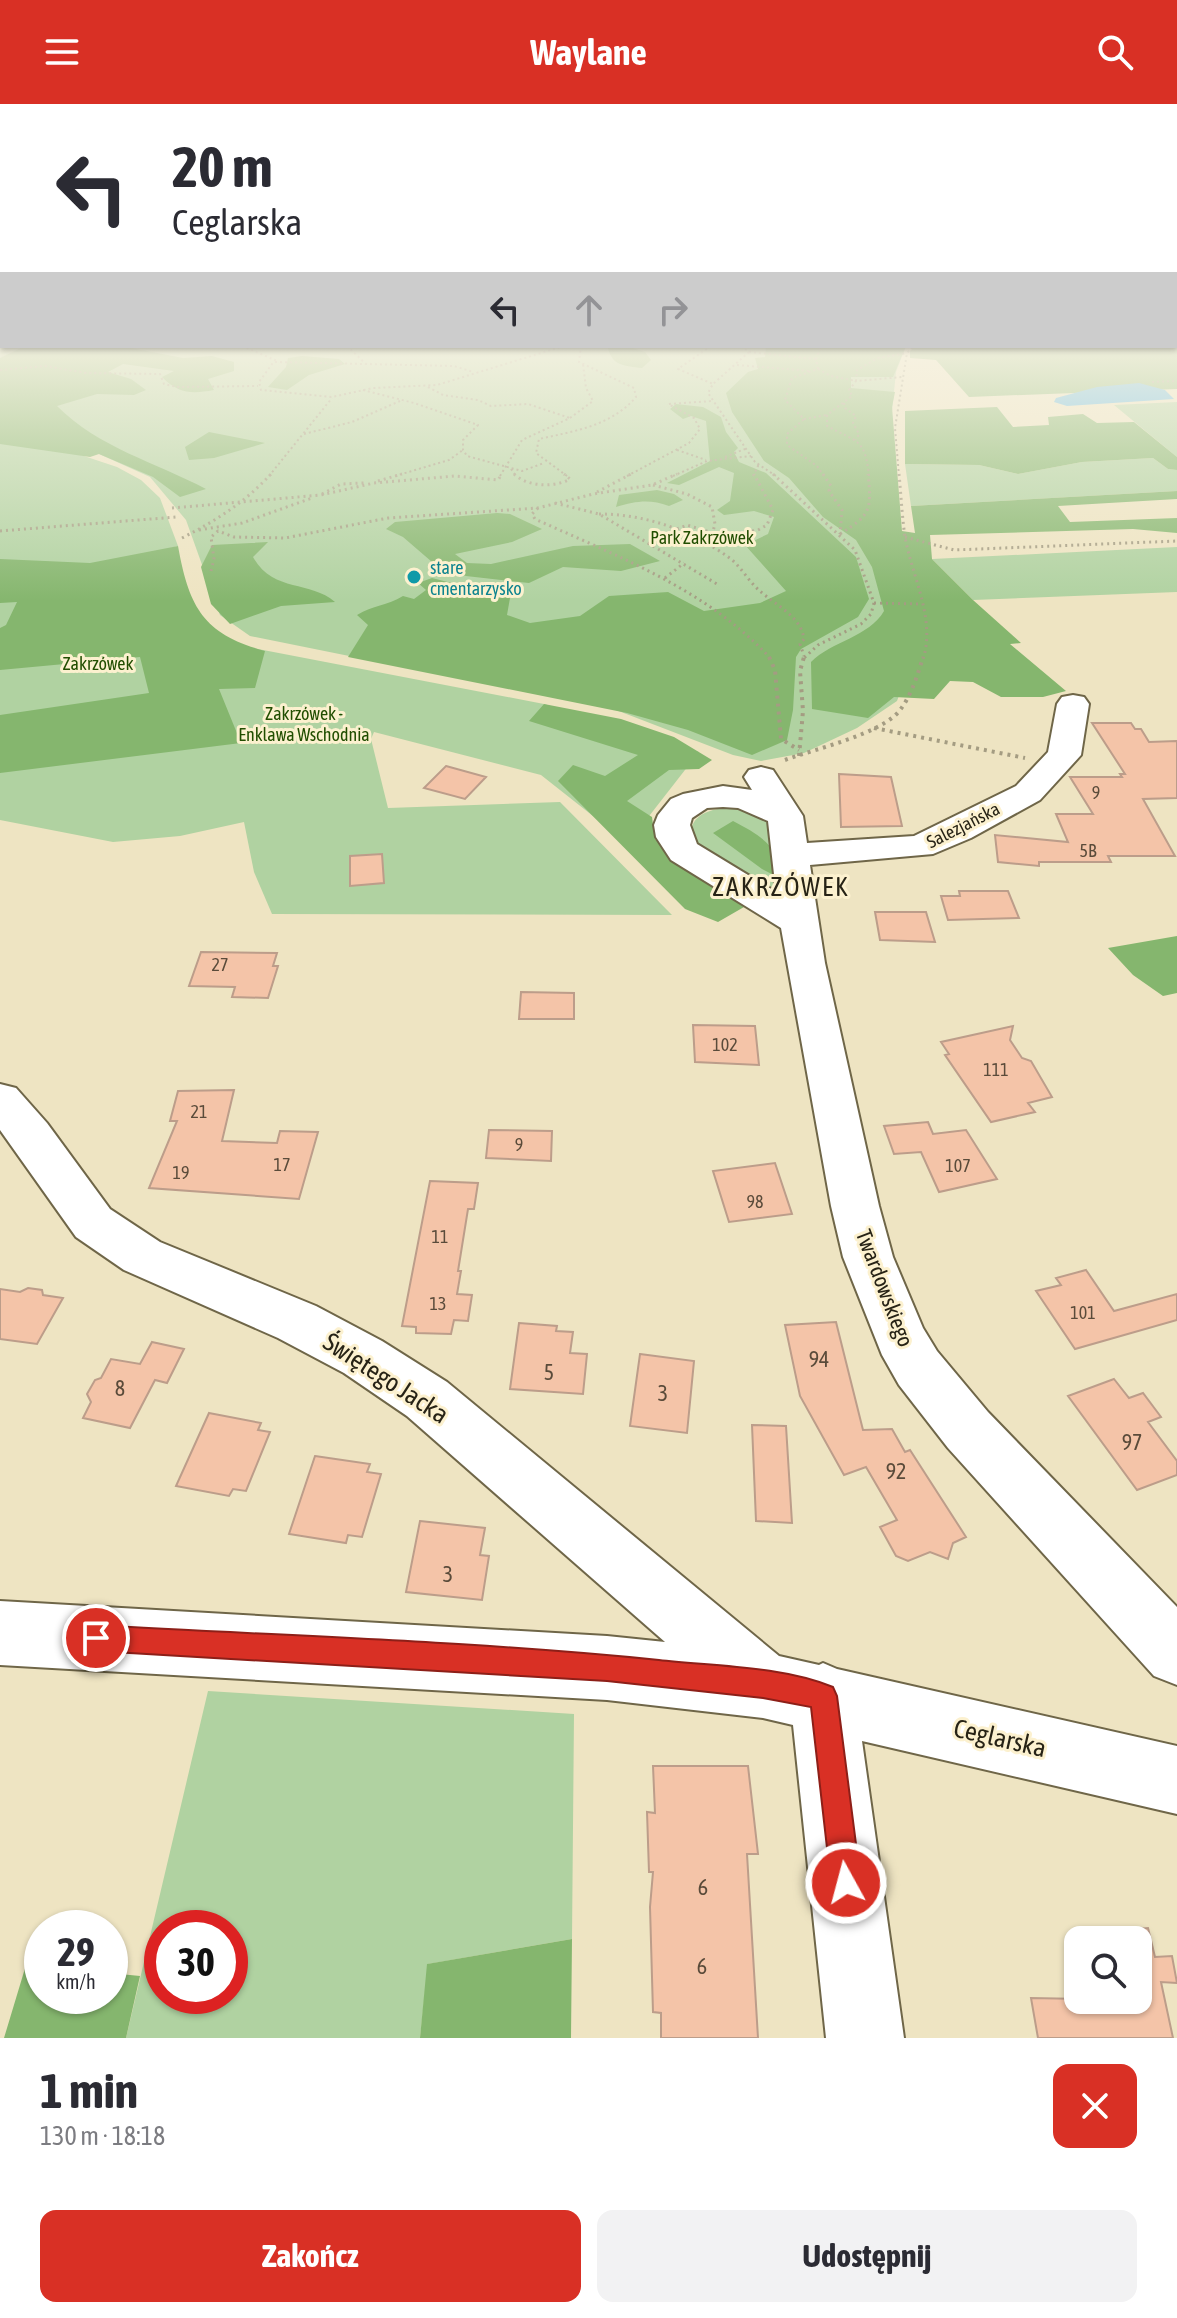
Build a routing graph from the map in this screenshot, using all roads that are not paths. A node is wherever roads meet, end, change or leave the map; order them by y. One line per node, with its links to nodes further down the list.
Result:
1 (1073, 704): 2 (street, Salezjańska)
2 (779, 816): 3 (street, Twardowskiego); 3 (street)
3 (801, 923): 6 (street, Twardowskiego)
4 (0, 1100): 7 (street, Świętego Jacka)
5 (0, 1633): 7 (street, Ceglarska)
6 (1177, 1653)
7 (793, 1690): 8 (street, Ceglarska); 9 (street)
8 (1177, 1780)
9 (865, 2038)

